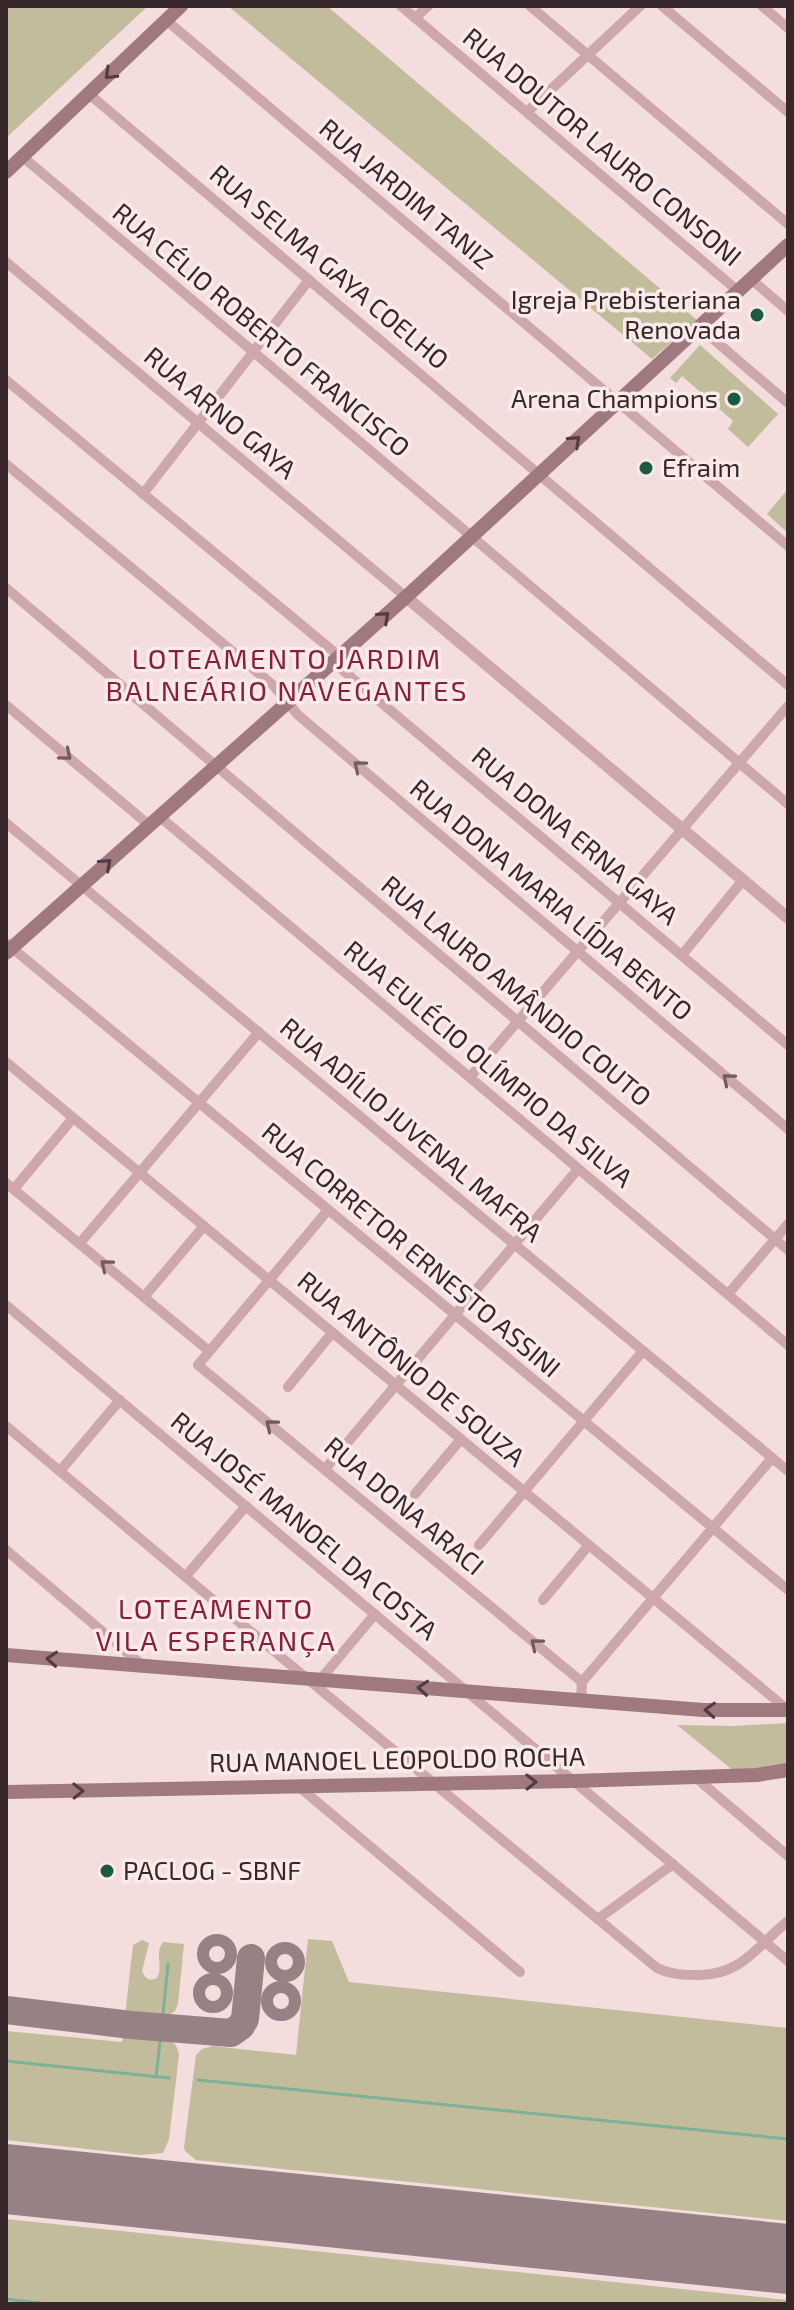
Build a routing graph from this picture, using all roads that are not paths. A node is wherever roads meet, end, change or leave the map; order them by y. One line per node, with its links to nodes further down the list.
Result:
1 (181, 6): 9 (main road)
2 (401, 6): 8 (street, RUA DOUTOR LAURO CONSONI)
3 (428, 6): 8 (street)
4 (530, 6): 11 (street)
5 (640, 6): 11 (street)
6 (662, 6): 14 (street)
7 (762, 6): 10 (street)
8 (415, 18): 13 (street, RUA DOUTOR LAURO CONSONI)
9 (166, 20): 12 (main road, one-way to 12); 27 (street, RUA JARDIM TANIZ)
10 (788, 28)
11 (588, 55): 13 (street); 17 (street)
12 (89, 94): 15 (main road); 21 (street, RUA SELMA GAYA COELHO)
13 (527, 112): 22 (street, RUA DOUTOR LAURO CONSONI)
14 (788, 112)
15 (23, 157): 16 (main road); 25 (street, RUA CÉLIO ROBERTO FRANCISCO)
16 (6, 172)
17 (788, 224)
18 (788, 245): 20 (main road)
19 (6, 262): 29 (street, RUA ARNO GAYA)
20 (751, 279): 22 (main road); 23 (street)
21 (309, 280): 25 (street); 31 (street, RUA SELMA GAYA COELHO)
22 (738, 291): 24 (main road)
23 (788, 311)
24 (699, 327): 27 (main road); 28 (street)
25 (253, 352): 29 (street); 33 (street, RUA CÉLIO ROBERTO FRANCISCO)
26 (6, 380): 32 (street, RUA DONA ERNA GAYA)
27 (618, 402): 31 (main road, one-way to 27); 34 (street, RUA JARDIM TANIZ)
28 (788, 403)
29 (198, 423): 32 (street); 36 (street, RUA ARNO GAYA)
30 (6, 464): 39 (street, RUA DONA MARIA LÍDIA BENTO)
31 (539, 474): 33 (main road); 38 (street, RUA SELMA GAYA COELHO)
32 (143, 494): 37 (street, RUA DONA ERNA GAYA)
33 (472, 536): 36 (main road); 42 (street, RUA CÉLIO ROBERTO FRANCISCO)
34 (788, 546)
35 (6, 588): 43 (street, RUA LAURO AMÂNDIO COUTO)
36 (406, 597): 37 (main road, one-way to 36); 47 (street)
37 (336, 659): 39 (main road); 50 (street, RUA DONA ERNA GAYA)
38 (788, 685)
39 (287, 703): 43 (main road); 53 (street, RUA DONA MARIA LÍDIA BENTO, one-way to 39)
40 (6, 705): 45 (street, RUA EULÉCIO OLÍMPIO DA SILVA, one-way to 45)
41 (788, 706): 42 (street)
42 (739, 763): 44 (street, RUA CÉLIO ROBERTO FRANCISCO); 47 (street)
43 (216, 766): 45 (main road); 55 (street, RUA LAURO AMÂNDIO COUTO)
44 (788, 804)
45 (154, 821): 49 (main road, one-way to 45); 59 (street, RUA EULÉCIO OLÍMPIO DA SILVA)
46 (6, 823): 49 (street, RUA ADÍLIO JUVENAL MAFRA)
47 (682, 829): 48 (street); 50 (street)
48 (743, 880): 51 (street); 54 (street)
49 (82, 886): 52 (main road); 56 (street, RUA ADÍLIO JUVENAL MAFRA)
50 (619, 903): 53 (street); 54 (street, RUA DONA ERNA GAYA)
51 (788, 918)
52 (8, 948): 60 (street, RUA CORRETOR ERNESTO ASSINI)
53 (578, 951): 55 (street); 62 (street, RUA DONA MARIA LÍDIA BENTO, one-way to 53)
54 (682, 955): 57 (street, RUA DONA ERNA GAYA)
55 (518, 1021): 59 (street); 69 (street, RUA LAURO AMÂNDIO COUTO)
56 (259, 1032): 60 (street); 71 (street, RUA ADÍLIO JUVENAL MAFRA)
57 (788, 1045)
58 (7, 1065): 61 (street, RUA ANTÔNIO DE SOUZA)
59 (470, 1077): 63 (street, RUA EULÉCIO OLÍMPIO DA SILVA)
60 (199, 1103): 64 (street); 66 (street, RUA CORRETOR ERNESTO ASSINI)
61 (73, 1118): 64 (street, RUA ANTÔNIO DE SOUZA); 65 (street)
62 (788, 1129)
63 (578, 1169): 71 (street); 74 (street, RUA EULÉCIO OLÍMPIO DA SILVA)
64 (140, 1173): 68 (street, RUA ANTÔNIO DE SOUZA); 70 (street)
65 (10, 1186): 70 (street)
66 (328, 1210): 73 (street); 77 (street, RUA CORRETOR ERNESTO ASSINI)
67 (788, 1224): 69 (street)
68 (204, 1226): 73 (street, RUA ANTÔNIO DE SOUZA); 75 (street)
69 (775, 1239): 72 (street, RUA LAURO AMÂNDIO COUTO); 74 (street)
70 (80, 1243): 75 (street, one-way to 70)
71 (515, 1244): 77 (street); 81 (street, RUA ADÍLIO JUVENAL MAFRA)
72 (788, 1250)
73 (269, 1280): 78 (street, RUA ANTÔNIO DE SOUZA); 80 (street)
74 (728, 1294): 79 (street, RUA EULÉCIO OLÍMPIO DA SILVA)
75 (144, 1297): 80 (street)
76 (6, 1305): 84 (street, RUA JOSÉ MANOEL DA COSTA)
77 (455, 1315): 82 (street); 85 (street, RUA CORRETOR ERNESTO ASSINI)
78 (332, 1333): 82 (street, RUA ANTÔNIO DE SOUZA); 83 (street)
79 (788, 1345)
80 (209, 1351): 89 (street, RUA DONA ARACI, one-way to 80)
81 (643, 1351): 85 (street); 88 (street, RUA ADÍLIO JUVENAL MAFRA)
82 (396, 1385): 87 (street, RUA ANTÔNIO DE SOUZA); 89 (street)
83 (288, 1387)
84 (120, 1400): 90 (street); 94 (street, RUA JOSÉ MANOEL DA COSTA)
85 (584, 1421): 92 (street); 95 (street, RUA CORRETOR ERNESTO ASSINI)
86 (6, 1426): 90 (street)
87 (461, 1439): 92 (street, RUA ANTÔNIO DE SOUZA); 93 (street)
88 (772, 1458): 91 (street, RUA ADÍLIO JUVENAL MAFRA); 95 (street)
89 (325, 1469): 107 (street, RUA DONA ARACI, one-way to 89)
90 (60, 1471): 99 (street)
91 (788, 1471)
92 (524, 1491): 96 (street); 97 (street, RUA ANTÔNIO DE SOUZA)
93 (415, 1494)
94 (246, 1506): 99 (street); 103 (street, RUA JOSÉ MANOEL DA COSTA)
95 (713, 1528): 100 (street, RUA CORRETOR ERNESTO ASSINI); 101 (street)
96 (479, 1545)
97 (589, 1545): 101 (street, RUA ANTÔNIO DE SOUZA); 102 (street)
98 (6, 1550): 105 (street)
99 (186, 1576): 106 (street)
100 (788, 1590)
101 (653, 1598): 107 (street); 110 (street, RUA ANTÔNIO DE SOUZA)
102 (543, 1600)
103 (375, 1614): 106 (street); 108 (street, RUA JOSÉ MANOEL DA COSTA)
104 (6, 1655): 105 (main road, one-way to 104)
105 (143, 1666): 106 (main road)
106 (314, 1679): 108 (main road, one-way to 106); 114 (street)
107 (582, 1682): 109 (street)
108 (466, 1691): 109 (main road); 113 (street, RUA JOSÉ MANOEL DA COSTA)
109 (581, 1700): 110 (main road, one-way to 109)
110 (788, 1710)
111 (788, 1770): 112 (main road, RUA MANOEL LEOPOLDO ROCHA)
112 (694, 1776): 113 (main road, RUA MANOEL LEOPOLDO ROCHA); 117 (street)
113 (574, 1781): 114 (main road, RUA MANOEL LEOPOLDO ROCHA, one-way to 113); 118 (street, RUA JOSÉ MANOEL DA COSTA)
114 (434, 1783): 115 (main road, RUA MANOEL LEOPOLDO ROCHA); 119 (street)
115 (298, 1786): 116 (main road, RUA MANOEL LEOPOLDO ROCHA, one-way to 115); 123 (street)
116 (6, 1792)
117 (788, 1856)
118 (673, 1864): 119 (street); 121 (street, RUA JOSÉ MANOEL DA COSTA)
119 (598, 1919): 121 (street)
120 (788, 1921): 121 (street)
121 (766, 1942): 122 (street, RUA JOSÉ MANOEL DA COSTA)
122 (788, 1961)
123 (520, 1972)

